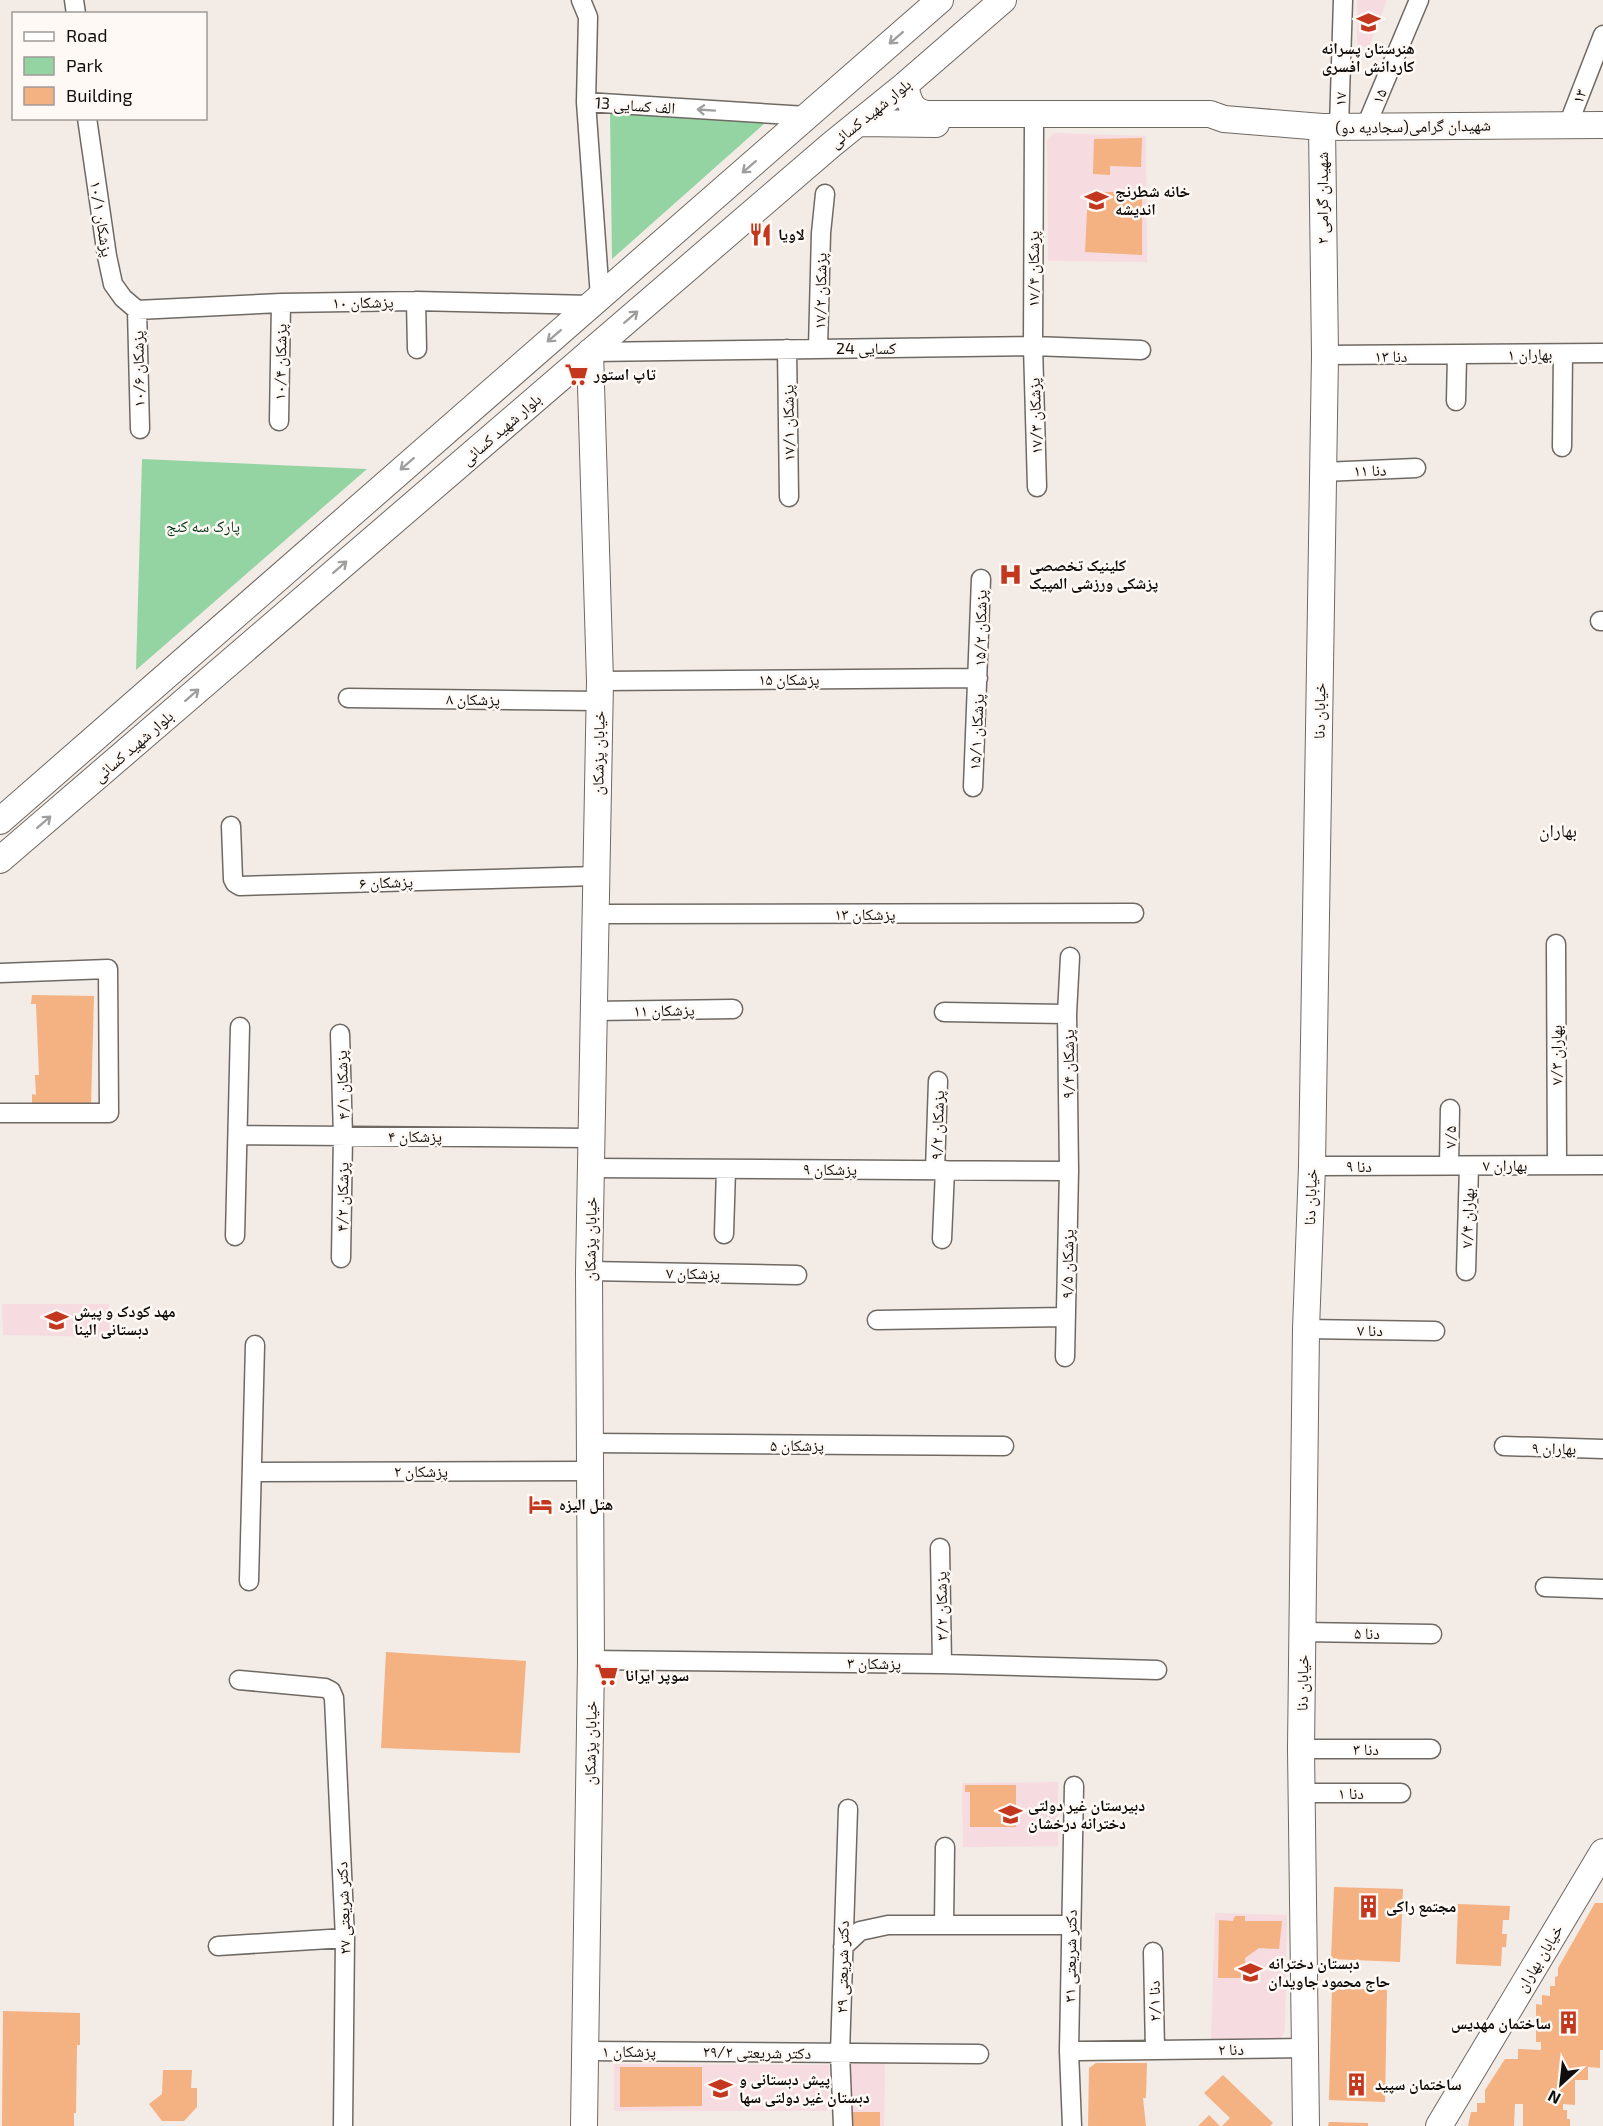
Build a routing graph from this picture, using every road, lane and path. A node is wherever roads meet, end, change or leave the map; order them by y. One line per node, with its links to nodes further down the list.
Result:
1 (581, 0): 8 (street)
2 (940, 0): 9 (street, بلوار شهید کسائی, one-way to 9)
3 (1003, 0): 7 (street, بلوار شهید کسائی)
4 (1343, 0): 17 (street, ۱۷)
5 (1419, 0): 16 (street, ۱۵)
6 (1603, 35): 14 (street, ۱۳)
7 (905, 85): 10 (street, شهیدان گرامی(سجادیه دو)); 12 (street, بلوار شهید کسائی)
8 (586, 102): 9 (street, 13 الف کسایی, one-way to 8); 21 (street, 13 الف کسایی)
9 (807, 116): 21 (street, بلوار شهید کسائی, one-way to 21)
10 (1224, 119): 13 (street, شهیدان گرامی(سجادیه دو)); 17 (street, شهیدان گرامی(سجادیه دو))
11 (87, 120): 23 (street, ۱۰/۱ پزشکان)
12 (858, 123): 13 (street, شهیدان گرامی(سجادیه دو)); 29 (street, بلوار شهید کسائی, one-way to 12)
13 (1034, 124): 24 (street, ۱۷/۴ پزشکان)
14 (1568, 124): 15 (street, شهیدان گرامی(سجادیه دو)); 16 (street, شهیدان گرامی(سجادیه دو))
15 (1603, 125)
16 (1366, 126): 17 (street, شهیدان گرامی(سجادیه دو))
17 (1330, 127): 19 (street, ۲ شهیدان گرامی)
18 (825, 194): 25 (street, ۱۷/۲ پزشکان)
19 (1322, 268): 32 (street, خیابان دنا)
20 (416, 301): 21 (street, ۱۰ پزشکان); 22 (street, ۱۰ پزشکان); 26 (street)
21 (595, 301): 46 (street, بلوار شهید کسائی, one-way to 46)
22 (281, 303): 23 (street, ۱۰ پزشکان); 35 (street, ۱۰/۴ پزشکان)
23 (137, 310): 36 (street, ۱۰/۶ پزشکان)
24 (1033, 346): 25 (street, کسایی 24); 28 (street, کسایی 24); 40 (street, ۱۷/۳ پزشکان)
25 (818, 348): 27 (street, کسایی 24)
26 (417, 349)
27 (787, 349): 29 (street, کسایی 24); 41 (street, ۱۷/۱ پزشکان)
28 (1141, 350)
29 (590, 352): 44 (street, خیابان پزشکان); 47 (street, بلوار شهید کسائی, one-way to 29)
30 (1603, 353): 31 (street, بهاران ۱)
31 (1563, 354): 33 (street, بهاران ۱); 37 (street)
32 (1324, 356): 33 (street, ۱۳ دنا); 39 (street, خیابان دنا)
33 (1457, 356): 34 (street)
34 (1456, 401)
35 (279, 421)
36 (140, 429)
37 (1562, 447)
38 (1416, 468): 39 (street, ۱۱ دنا)
39 (1323, 472): 72 (street, خیابان دنا)
40 (1037, 487)
41 (789, 497)
42 (981, 579): 43 (street, ۱۵/۲ پزشکان)
43 (978, 678): 44 (street, ۱۵ پزشکان); 48 (street, ۱۵/۱ پزشکان)
44 (599, 691): 45 (street, ۸ پزشکان); 52 (street, خیابان پزشکان)
45 (348, 698)
46 (109, 726): 47 (street); 49 (street, بلوار شهید کسائی)
47 (128, 750): 51 (street, بلوار شهید کسائی, one-way to 47)
48 (973, 787)
49 (0, 821)
50 (231, 826): 52 (street, ۶ پزشکان)
51 (0, 860)
52 (596, 876): 54 (street, خیابان پزشکان)
53 (1134, 913): 54 (street, ۱۳ پزشکان)
54 (596, 914): 59 (street, خیابان پزشکان)
55 (1556, 944): 71 (street, ۷/۳ بهاران)
56 (1070, 957): 61 (street, ۹/۴ پزشکان)
57 (0, 973): 66 (street)
58 (734, 1009): 59 (street, ۱۱ پزشکان)
59 (594, 1011): 69 (street, خیابان پزشکان)
60 (944, 1012): 61 (street)
61 (1068, 1014): 79 (street, ۹/۴ پزشکان)
62 (240, 1027): 67 (street)
63 (340, 1034): 68 (street, ۴/۱ پزشکان)
64 (938, 1081): 78 (street, ۹/۲ پزشکان)
65 (1450, 1109): 70 (street, ۷/۵)
66 (0, 1113)
67 (238, 1135): 68 (street, ۴ پزشکان); 81 (street)
68 (344, 1136): 69 (street, ۴ پزشکان); 83 (street, ۴/۲ پزشکان)
69 (591, 1138): 76 (street, خیابان پزشکان)
70 (1449, 1165): 73 (street, ۷ بهاران); 75 (street, ۷ بهاران)
71 (1557, 1165): 73 (street, ۷ بهاران); 74 (street, ۷ بهاران)
72 (1312, 1166): 75 (street, ۹ دنا); 89 (street, خیابان دنا)
73 (1469, 1166): 85 (street, ۷/۴ بهاران)
74 (1603, 1166)
75 (1406, 1167)
76 (591, 1168): 77 (street, ۹ پزشکان); 84 (street, خیابان پزشکان)
77 (726, 1169): 78 (street, ۹ پزشکان); 80 (street)
78 (940, 1170): 79 (street, ۹ پزشکان); 82 (street, ۹/۲ پزشکان)
79 (1069, 1171): 87 (street, ۹/۵ پزشکان)
80 (724, 1234)
81 (235, 1236)
82 (942, 1239)
83 (341, 1258)
84 (589, 1271): 86 (street, ۷ پزشکان); 93 (street, خیابان پزشکان)
85 (1466, 1271)
86 (797, 1275)
87 (1066, 1317): 88 (street); 92 (street, ۹/۵ پزشکان)
88 (877, 1320)
89 (1306, 1329): 90 (street, ۷ دنا); 103 (street, خیابان دنا)
90 (1434, 1332)
91 (255, 1345): 98 (street)
92 (1065, 1357)
93 (590, 1443): 94 (street, ۵ پزشکان); 97 (street, خیابان پزشکان)
94 (1004, 1446)
95 (1504, 1446): 96 (street, ۹ بهاران)
96 (1603, 1449)
97 (589, 1471): 98 (street, ۲ پزشکان); 105 (street, خیابان پزشکان)
98 (252, 1472): 100 (street)
99 (940, 1548): 106 (street, ۳/۲ پزشکان)
100 (249, 1581)
101 (1545, 1587): 102 (street)
102 (1603, 1589)
103 (1302, 1632): 104 (street, ۵ دنا); 109 (street, خیابان دنا)
104 (1432, 1634)
105 (591, 1660): 106 (street, ۳ پزشکان); 125 (street, خیابان پزشکان)
106 (942, 1664): 107 (street, ۳ پزشکان)
107 (1157, 1670)
108 (239, 1680): 119 (street, ۲۷ دکتر شریعتی)
109 (1301, 1749): 110 (street, ۳ دنا); 112 (street, خیابان دنا)
110 (1431, 1749)
111 (1074, 1786): 118 (street, ۳۱ دکتر شریعتی)
112 (1302, 1792): 113 (street, ۱ دنا); 123 (street, خیابان دنا)
113 (1401, 1793)
114 (848, 1809): 121 (street, ۲۹ دکتر شریعتی)
115 (945, 1847): 117 (street)
116 (1603, 1852): 135 (street, خیابان بهاران)
117 (944, 1925): 118 (street); 121 (street)
118 (1071, 1925): 133 (street, ۳۱ دکتر شریعتی)
119 (345, 1938): 120 (street); 130 (street, ۲۷ دکتر شریعتی)
120 (218, 1946)
121 (843, 1947): 128 (street, ۲۹ دکتر شریعتی)
122 (1153, 1952): 124 (street, ۲/۱ دنا)
123 (1306, 2048): 124 (street, ۲ دنا); 134 (street, خیابان دنا)
124 (1155, 2050): 126 (street, ۲ دنا)
125 (585, 2051): 127 (street, ۱ پزشکان); 131 (street, خیابان پزشکان)
126 (1078, 2051)
127 (673, 2052): 128 (street, ۲۹/۲ دکتر شریعتی)
128 (840, 2053): 129 (street, ۲۹/۲ دکتر شریعتی); 132 (street, ۲۹ دکتر شریعتی)
129 (979, 2055)
130 (343, 2126)
131 (584, 2126)
132 (843, 2126)
133 (1072, 2126)
134 (1306, 2126)
135 (1439, 2126)

